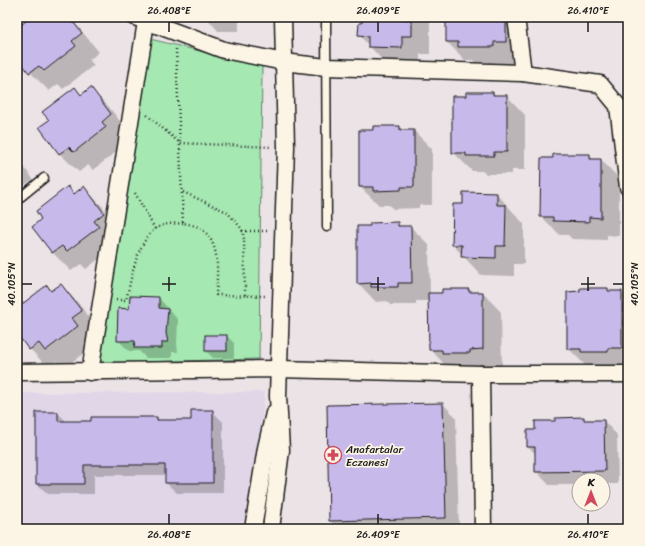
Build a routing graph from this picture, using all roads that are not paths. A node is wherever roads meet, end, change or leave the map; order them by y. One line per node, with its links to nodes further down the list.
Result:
1 (283, 17): 5 (street)
2 (326, 17): 6 (lane)
3 (516, 17): 7 (street)
4 (141, 20): 5 (street); 14 (street)
5 (284, 62): 6 (street); 12 (street)
6 (326, 67): 7 (street); 11 (lane)
7 (523, 73): 9 (street)
8 (44, 178): 10 (lane)
9 (628, 187)
10 (17, 200)
11 (327, 227)
12 (278, 369): 14 (street); 15 (street); 17 (street)
13 (17, 372): 14 (street)
14 (90, 372)
15 (481, 374): 16 (street); 20 (street)
16 (628, 374)
17 (278, 396): 18 (street); 19 (street)
18 (253, 529)
19 (271, 529)
20 (482, 529)

